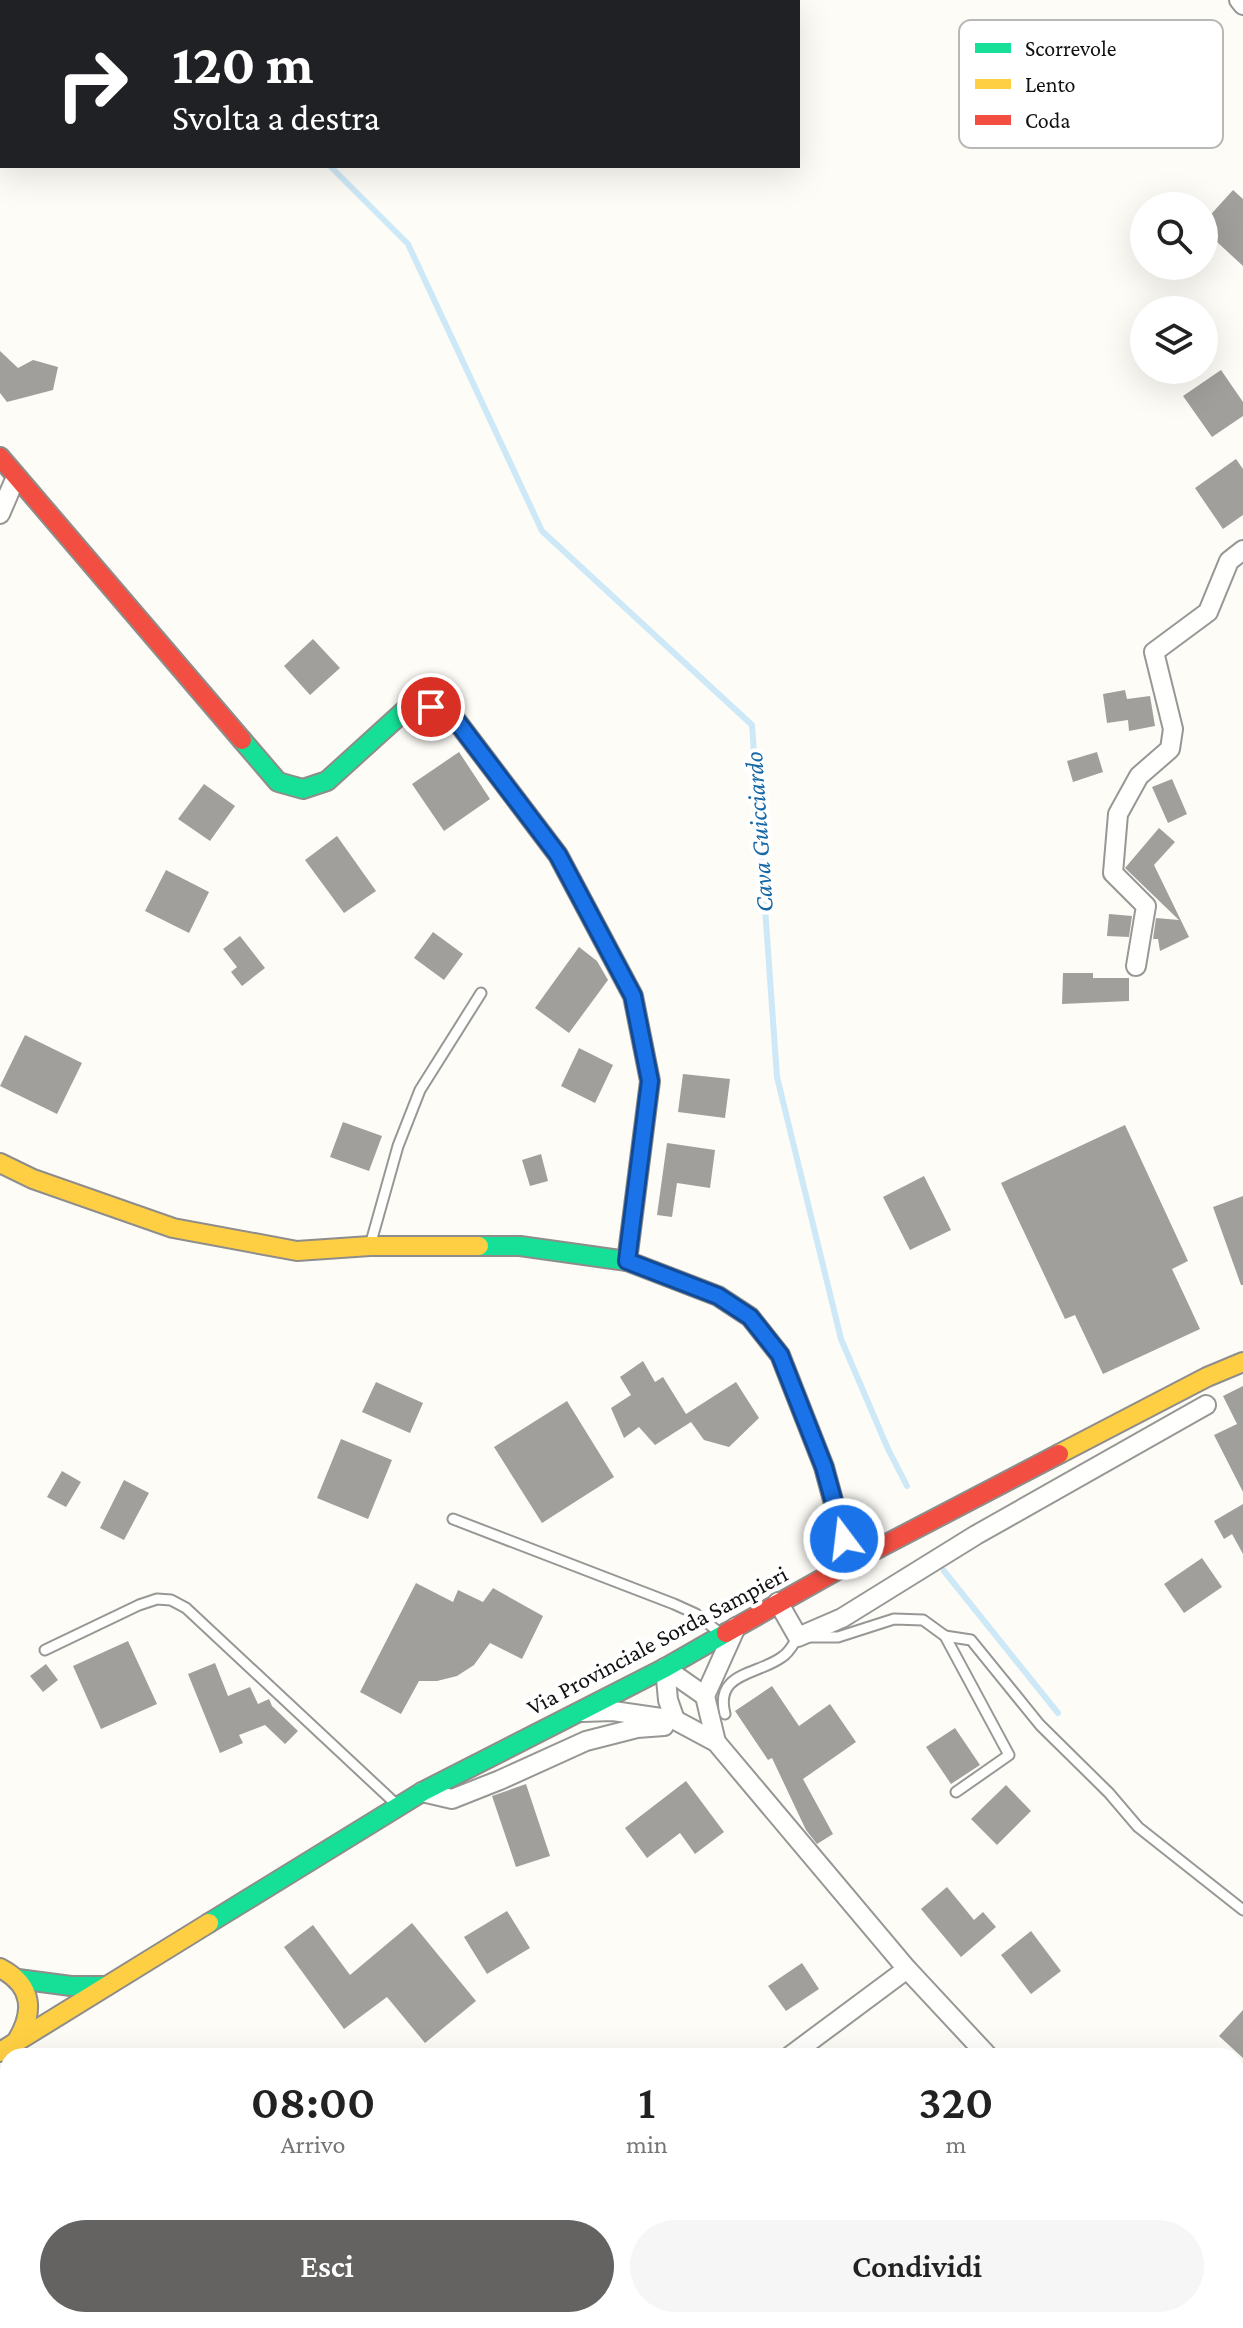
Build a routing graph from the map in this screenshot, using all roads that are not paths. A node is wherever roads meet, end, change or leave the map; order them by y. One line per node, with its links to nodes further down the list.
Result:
1 (1239, 0): 2 (street)
2 (1243, 5)
3 (0, 457): 4 (street)
4 (16, 477): 5 (street); 11 (street)
5 (0, 514)
6 (1243, 550): 7 (street)
7 (1136, 966)
8 (481, 993): 10 (lane)
9 (0, 1163): 10 (street)
10 (370, 1246): 11 (street)
11 (627, 1261): 15 (street)
12 (1243, 1362): 15 (street, Via Provinciale Sorda Sampieri)
13 (1206, 1405): 19 (street)
14 (453, 1519): 17 (lane)
15 (850, 1563): 16 (street, Via Provinciale Sorda Sampieri)
16 (778, 1602): 17 (street, Via Provinciale Sorda Sampieri); 19 (street)
17 (729, 1631): 21 (street, Via Provinciale Sorda Sampieri); 22 (street)
18 (945, 1636): 19 (lane); 28 (lane); 30 (lane)
19 (798, 1637): 24 (lane)
20 (45, 1650): 29 (lane)
21 (665, 1668): 22 (street); 23 (street, Via Provinciale Sorda Sampieri); 25 (street)
22 (705, 1696): 26 (street)
23 (575, 1712): 25 (street); 27 (street, Via Provinciale Sorda Sampieri)
24 (725, 1714)
25 (683, 1724): 26 (street); 27 (street)
26 (716, 1742): 32 (street)
27 (422, 1792): 29 (street, Via Provinciale Sorda Sampieri)
28 (956, 1792)
29 (399, 1807): 34 (street, Via Provinciale Sorda Sampieri)
30 (1243, 1910)
31 (0, 1968): 33 (street)
32 (907, 1969): 36 (street); 37 (street)
33 (18, 1979): 34 (street); 35 (street)
34 (109, 1986): 35 (street, Via Provinciale Sorda Sampieri)
35 (7, 2048)
36 (801, 2048)
37 (981, 2048)

